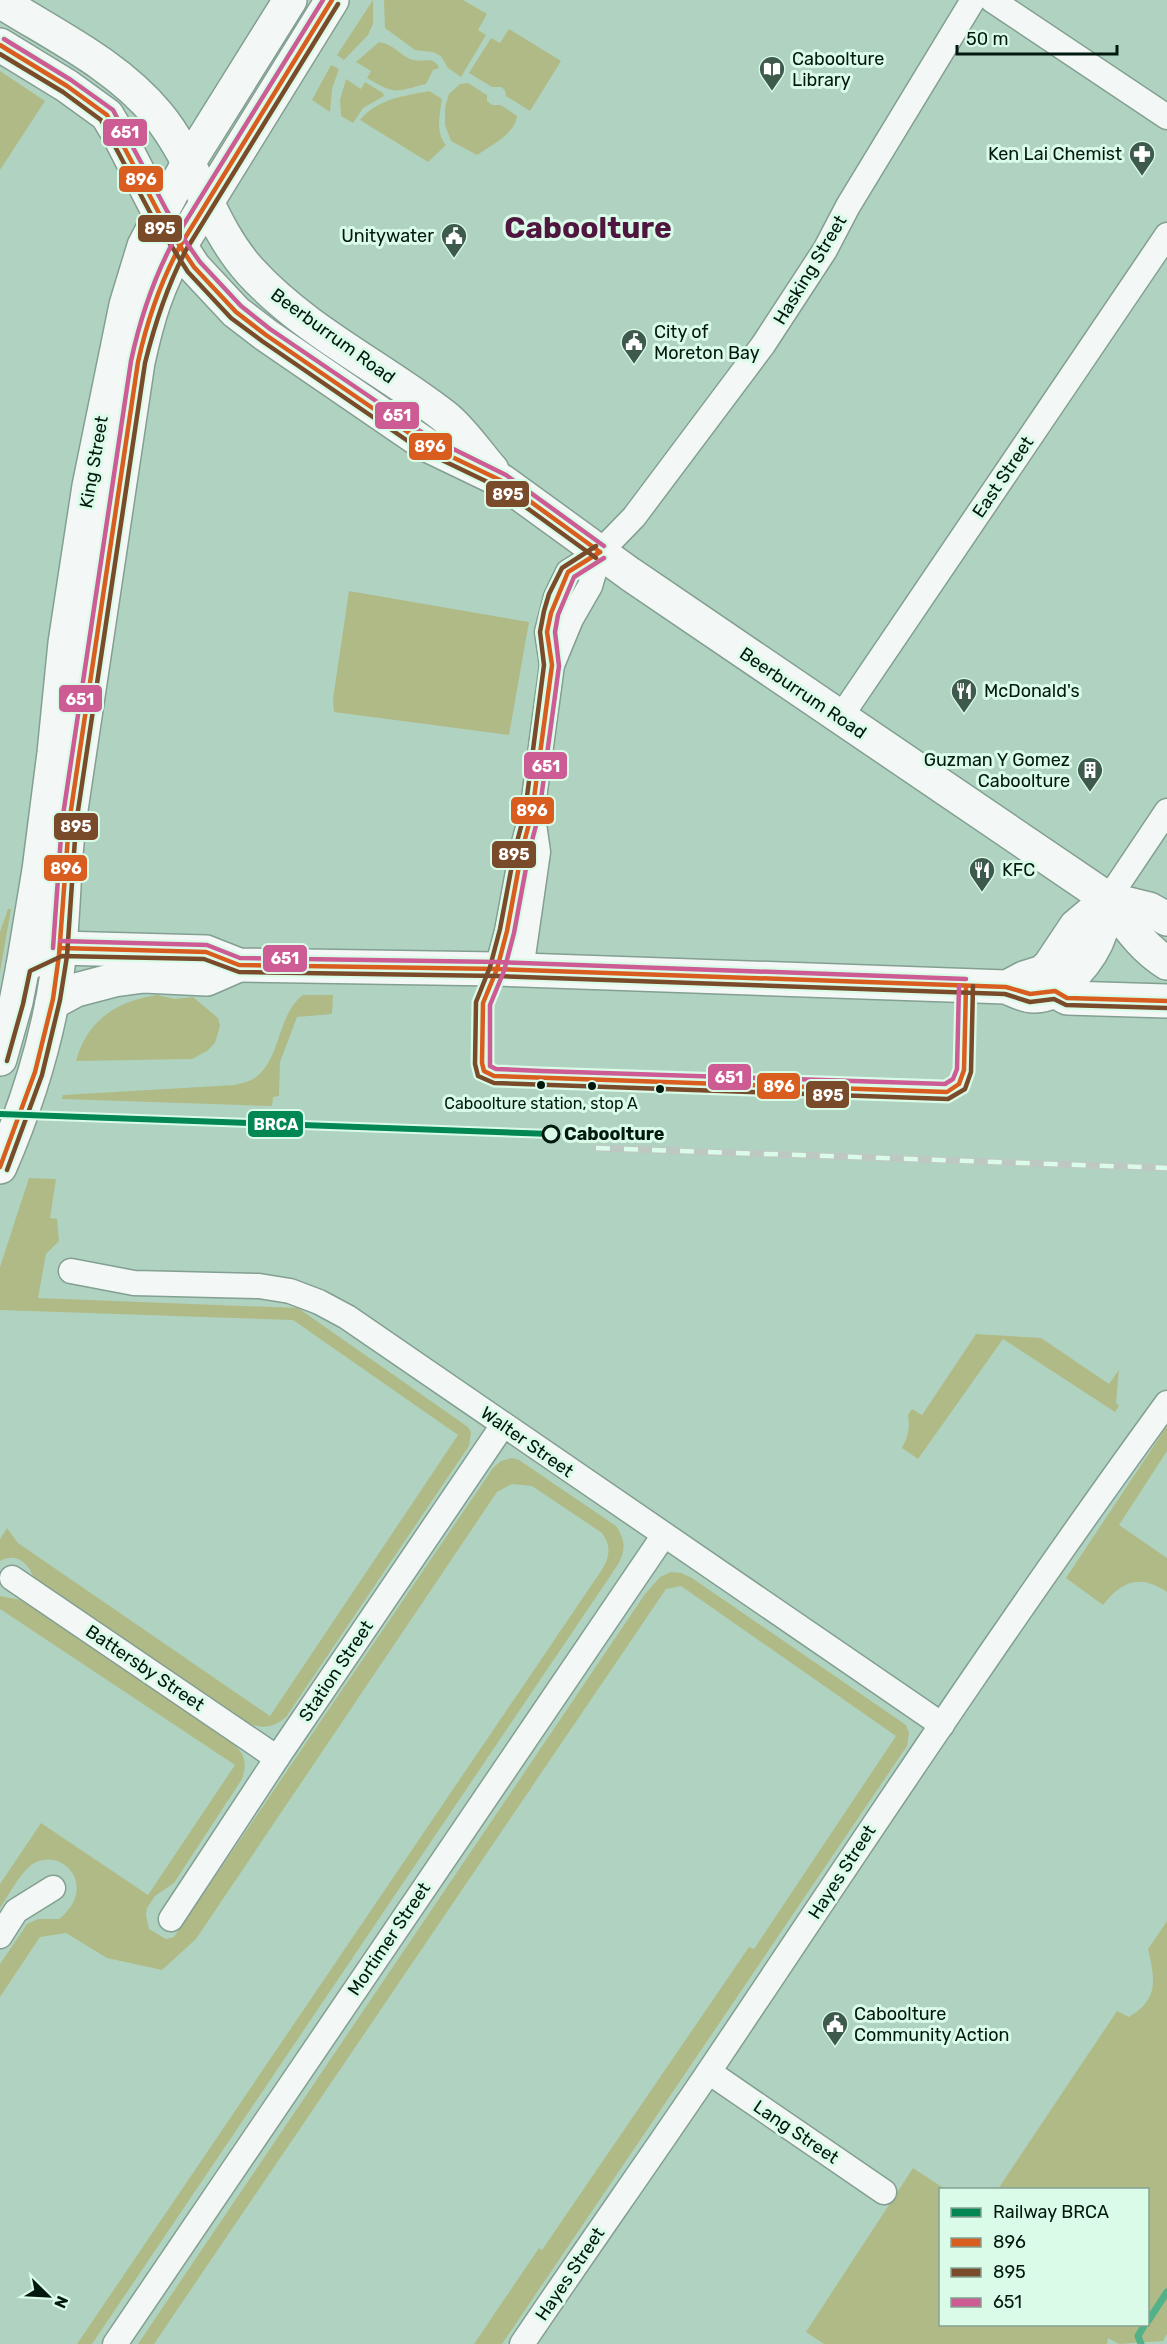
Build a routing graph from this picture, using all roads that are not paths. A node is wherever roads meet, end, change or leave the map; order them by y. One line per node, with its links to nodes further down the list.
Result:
1 (290, 0): 8 (main road, King Street)
2 (332, 0): 9 (main road, King Street)
3 (973, 0): 14 (street, Hasking Street)
4 (992, 0): 7 (street)
5 (0, 1): 8 (main road, Beerburrum Road)
6 (0, 45): 10 (main road, Beerburrum Road)
7 (1167, 117)
8 (188, 165): 9 (main road, Beerburrum Road); 10 (main road, King Street)
9 (206, 203): 12 (main road, King Street); 13 (main road, Beerburrum Road)
10 (160, 215): 12 (main road, Beerburrum Road); 22 (main road, King Street)
11 (1167, 235): 15 (street, East Street)
12 (180, 246): 13 (main road, Beerburrum Road); 19 (main road, King Street)
13 (501, 481): 14 (main road, Beerburrum Road)
14 (600, 552): 15 (main road, Beerburrum Road); 23 (street)
15 (840, 718): 17 (main road, Beerburrum Road)
16 (1167, 811): 17 (street)
17 (1108, 899): 18 (main road, Beerburrum Road); 20 (main road, Beerburrum Road); 24 (main road); 25 (main road)
18 (1167, 919)
19 (60, 948): 21 (main road); 22 (main road); 27 (main road, King Street)
20 (1167, 963)
21 (239, 964): 23 (main road); 27 (main road)
22 (23, 966): 28 (main road, King Street)
23 (509, 970): 24 (main road)
24 (1006, 987): 25 (main road)
25 (1055, 992): 26 (main road)
26 (1167, 1001)
27 (52, 1003): 29 (main road, King Street)
28 (0, 1059)
29 (0, 1167)
30 (71, 1271): 32 (street, Walter Street)
31 (1167, 1403): 35 (street, Hayes Street)
32 (503, 1425): 33 (street, Walter Street); 36 (street, Station Street)
33 (663, 1535): 35 (street, Walter Street); 43 (street, Mortimer Street)
34 (12, 1578): 36 (street, Battersby Street)
35 (942, 1725): 40 (street, Hayes Street)
36 (278, 1758): 38 (street, Station Street)
37 (53, 1888): 39 (street)
38 (171, 1919)
39 (0, 1936)
40 (709, 2072): 41 (street, Lang Street); 42 (street, Hayes Street)
41 (884, 2192)
42 (529, 2342)
43 (115, 2344)

